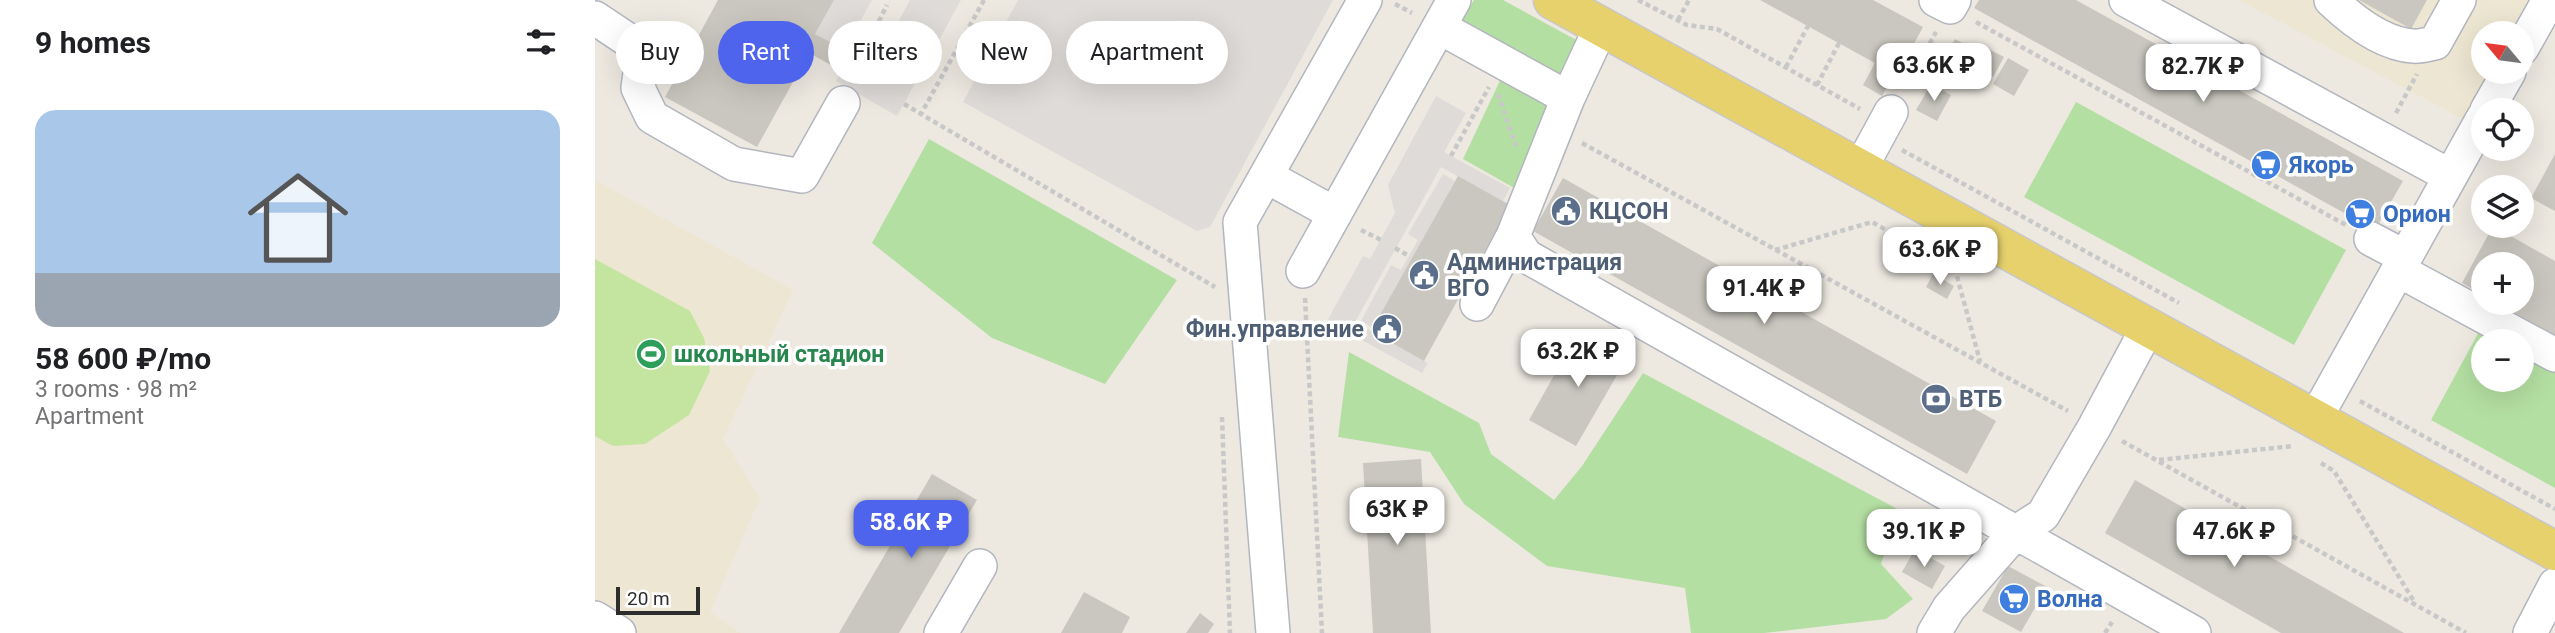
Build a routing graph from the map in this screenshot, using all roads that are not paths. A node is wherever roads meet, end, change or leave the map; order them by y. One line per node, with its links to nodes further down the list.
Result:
1 (1365, 0): 15 (street)
2 (1553, 0): 10 (main road)
3 (2126, 0): 7 (street)
4 (2332, 0): 5 (street)
5 (2459, 0)
6 (2549, 0): 11 (street)
7 (2176, 12): 16 (street)
8 (1446, 14): 12 (street); 17 (street)
9 (595, 18): 13 (street)
10 (1601, 27): 12 (street); 23 (main road)
11 (2534, 27)
12 (1568, 98): 18 (street)
13 (843, 103)
14 (2471, 139): 16 (street)
15 (1266, 176): 17 (street); 33 (street)
16 (2450, 176): 20 (street)
17 (1348, 222): 21 (street)
18 (1513, 236): 22 (street); 26 (street)
19 (2371, 239): 20 (street)
20 (2402, 264): 24 (street); 25 (street)
21 (1303, 271)
22 (1477, 304)
23 (2148, 327): 25 (main road); 26 (street)
24 (2555, 355)
25 (2308, 435): 27 (main road)
26 (2015, 533): 34 (street); 35 (street)
27 (2555, 551)
28 (980, 566): 32 (street)
29 (2555, 585): 36 (street)
30 (595, 618): 31 (street)
31 (619, 633)
32 (941, 633)
33 (1273, 633)
34 (1934, 633)
35 (2194, 633)
36 (2530, 633)

